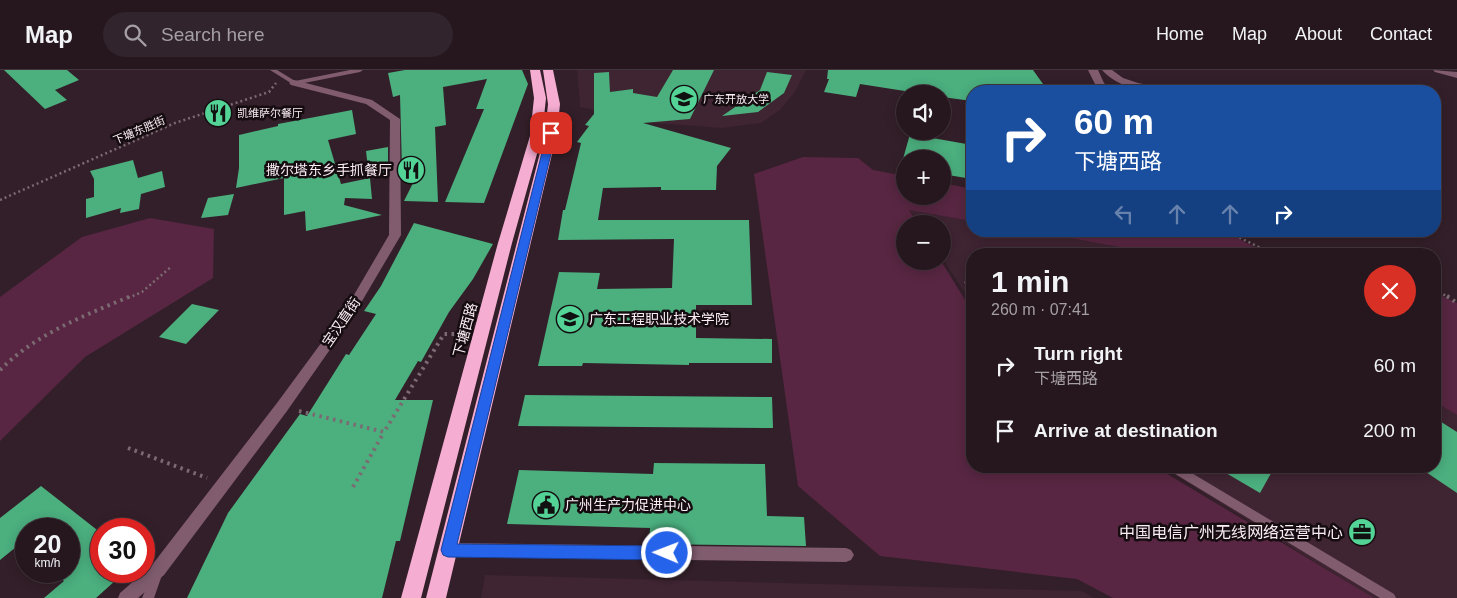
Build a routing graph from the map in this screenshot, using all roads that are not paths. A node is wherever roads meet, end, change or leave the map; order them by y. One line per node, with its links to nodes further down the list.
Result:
1 (273, 70): 9 (lane, 宝汉直街)
2 (360, 70): 9 (lane)
3 (535, 70): 18 (highway, 下塘西路)
4 (548, 70): 13 (highway)
5 (1092, 70): 10 (street)
6 (1107, 70): 11 (street)
7 (1438, 70): 8 (street)
8 (1457, 75)
9 (294, 83): 15 (street, 宝汉直街)
10 (1101, 85)
11 (1134, 85)
12 (1183, 473): 20 (lane)
13 (448, 550): 14 (street); 19 (highway)
14 (846, 555)
15 (158, 570): 16 (street, 宝汉直街); 17 (lane)
16 (126, 598)
17 (148, 598)
18 (410, 598)
19 (436, 598)
20 (1390, 598)

